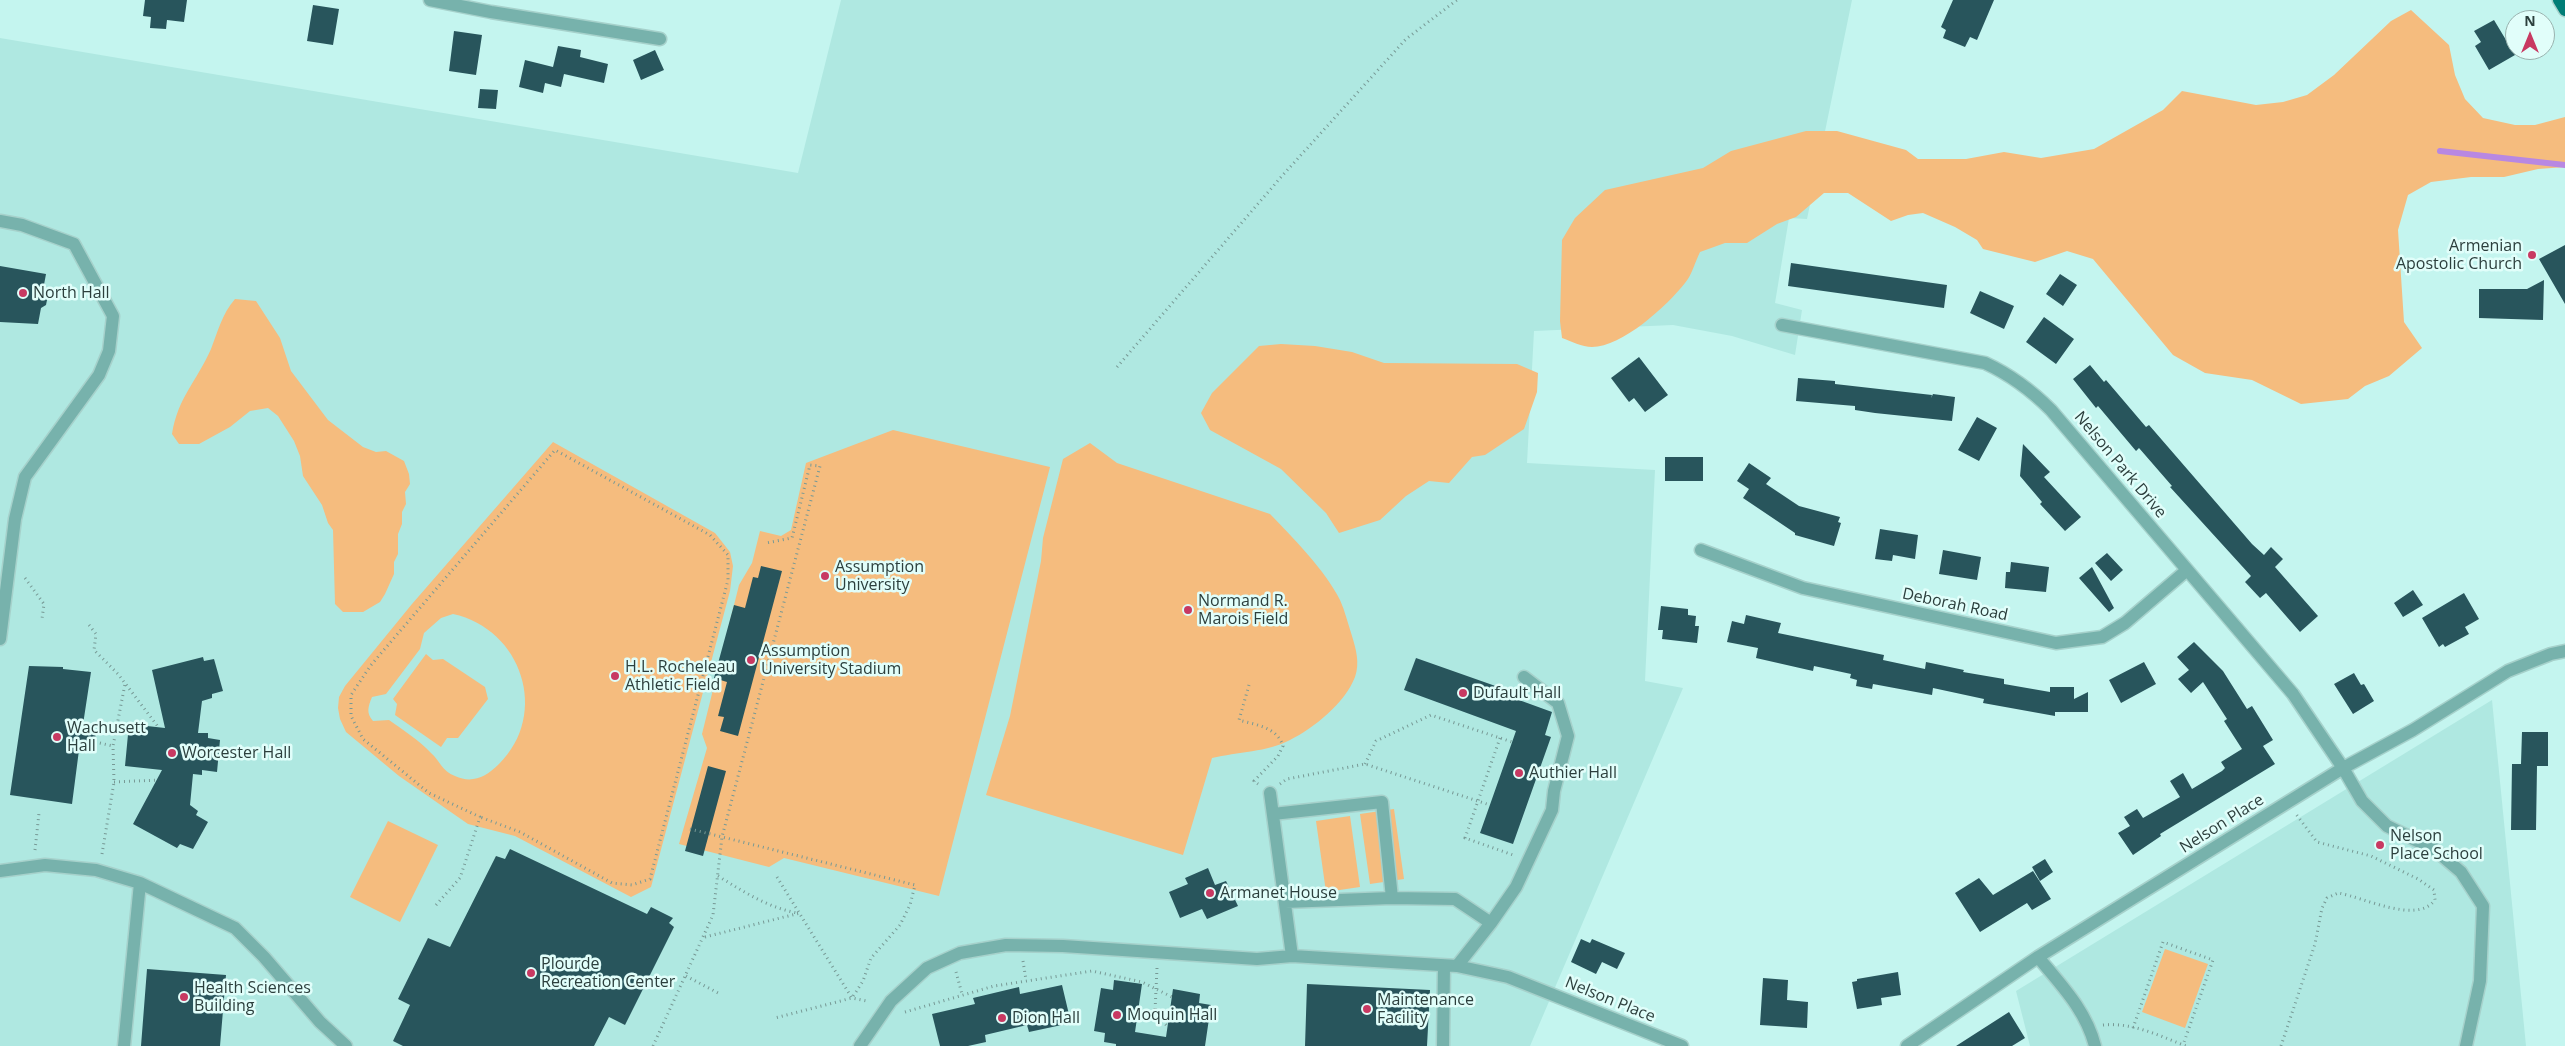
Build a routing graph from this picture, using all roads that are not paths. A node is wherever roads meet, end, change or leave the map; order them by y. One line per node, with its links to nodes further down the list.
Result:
1 (430, 0): 4 (street)
2 (2559, 0): 3 (main road)
3 (2565, 10)
4 (660, 39)
5 (0, 221): 9 (street)
6 (1782, 325): 8 (street, Nelson Park Drive)
7 (1701, 550): 8 (street, Deborah Road)
8 (2187, 570): 12 (street, Nelson Park Drive)
9 (0, 639)
10 (2565, 651): 12 (street, Nelson Place)
11 (1524, 677): 19 (street)
12 (2342, 768): 21 (street, Nelson Place); 31 (street, Nelson Park Drive)
13 (1270, 793): 14 (street)
14 (1273, 814): 17 (street); 18 (street)
15 (0, 871): 16 (street)
16 (140, 884): 24 (street); 25 (street)
17 (1392, 898): 18 (street); 19 (street)
18 (1286, 902): 20 (street)
19 (1491, 923): 23 (street)
20 (1292, 956): 22 (street, Nelson Place); 26 (street, Nelson Place)
21 (2038, 957): 29 (street, Nelson Place); 30 (street)
22 (1444, 966): 23 (street, Nelson Place); 27 (street)
23 (1457, 966): 28 (street, Nelson Place)
24 (124, 1046)
25 (346, 1046)
26 (860, 1046)
27 (1443, 1046)
28 (1682, 1046)
29 (1907, 1046)
30 (2095, 1046)
31 (2466, 1046)

